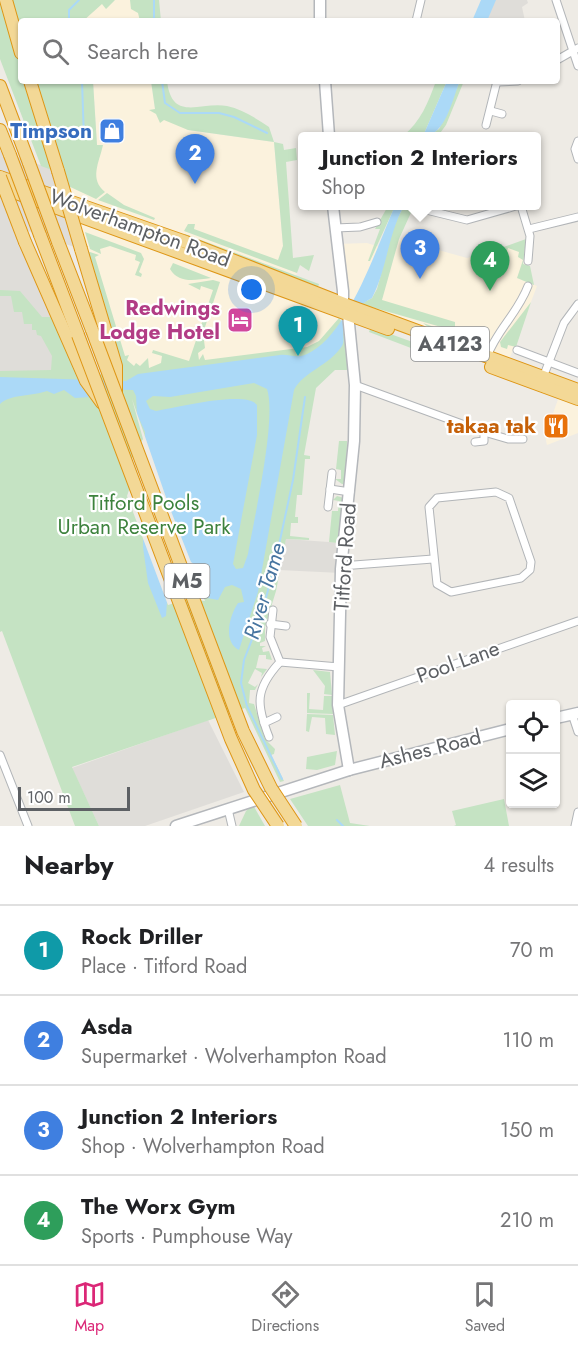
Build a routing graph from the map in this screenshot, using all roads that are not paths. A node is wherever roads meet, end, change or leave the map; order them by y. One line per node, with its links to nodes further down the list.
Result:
1 (6, 0): 7 (highway)
2 (320, 0): 5 (street)
3 (421, 0): 6 (street)
4 (556, 0): 8 (street)
5 (320, 18)
6 (417, 18)
7 (18, 42)
8 (575, 49): 9 (street); 10 (street)
9 (560, 58)
10 (578, 66)
11 (31, 84): 40 (highway, M5, bridge)
12 (325, 84): 19 (street)
13 (496, 84): 15 (street)
14 (0, 86): 40 (highway, M5, bridge)
15 (491, 111): 16 (street); 17 (street)
16 (502, 114)
17 (486, 125)
18 (0, 130): 41 (highway, M5, bridge)
19 (329, 132)
20 (578, 141): 21 (street)
21 (578, 159)
22 (0, 177): 30 (highway, Wolverhampton Road / A4123); 41 (highway, M5, bridge)
23 (0, 187): 34 (highway, Wolverhampton Road / A4123)
24 (333, 210): 31 (street, Titford Road)
25 (435, 210): 26 (street)
26 (503, 210)
27 (520, 210): 32 (street)
28 (578, 217): 32 (street)
29 (377, 222): 31 (street)
30 (140, 225): 33 (highway, Wolverhampton Road / A4123); 34 (highway)
31 (335, 228): 39 (street, Titford Road)
32 (529, 229): 35 (street)
33 (165, 234): 36 (highway); 39 (highway, Wolverhampton Road / A4123)
34 (167, 248): 36 (highway, Wolverhampton Road / A4123)
35 (528, 261)
36 (216, 266): 39 (highway, Wolverhampton Road / A4123)
37 (528, 286): 43 (street)
38 (578, 304): 44 (street)
39 (347, 310): 43 (highway, Wolverhampton Road / A4123); 46 (highway, Wolverhampton Road / A4123); 47 (street, Titford Road)
40 (98, 328): 81 (highway, M5, bridge)
41 (73, 338): 80 (highway, M5, bridge)
42 (517, 350): 44 (street)
43 (487, 357): 46 (highway, Wolverhampton Road / A4123)
44 (549, 362): 45 (street); 46 (street)
45 (578, 373)
46 (542, 381): 48 (highway, Wolverhampton Road / A4123); 49 (highway, Wolverhampton Road / A4123)
47 (355, 385): 50 (street); 55 (street, Titford Road)
48 (578, 390)
49 (578, 399)
50 (484, 432): 51 (street); 52 (street)
51 (523, 439)
52 (475, 442)
53 (332, 473): 54 (street)
54 (330, 489): 55 (street); 56 (street)
55 (350, 492): 58 (street, Titford Road)
56 (328, 507)
57 (434, 559): 57 (street); 58 (street)
58 (341, 566): 64 (street, Titford Road)
59 (273, 610): 61 (street)
60 (578, 621): 65 (street, Pool Lane)
61 (270, 624): 62 (street); 63 (street)
62 (286, 626)
63 (280, 662): 64 (street); 69 (street)
64 (339, 667): 65 (street, Titford Road)
65 (338, 705): 74 (street, Titford Road)
66 (575, 714): 68 (street); 71 (street)
67 (277, 717): 69 (street)
68 (560, 717)
69 (264, 723): 72 (street)
70 (506, 730): 74 (street, Ashes Road)
71 (578, 732)
72 (269, 737)
73 (0, 755): 78 (street)
74 (349, 770): 75 (street, Ashes Road)
75 (228, 809): 77 (street, Ashes Road); 79 (street)
76 (578, 812): 82 (street)
77 (182, 825)
78 (28, 826)
79 (232, 826)
80 (278, 826)
81 (296, 826)
82 (575, 826)

